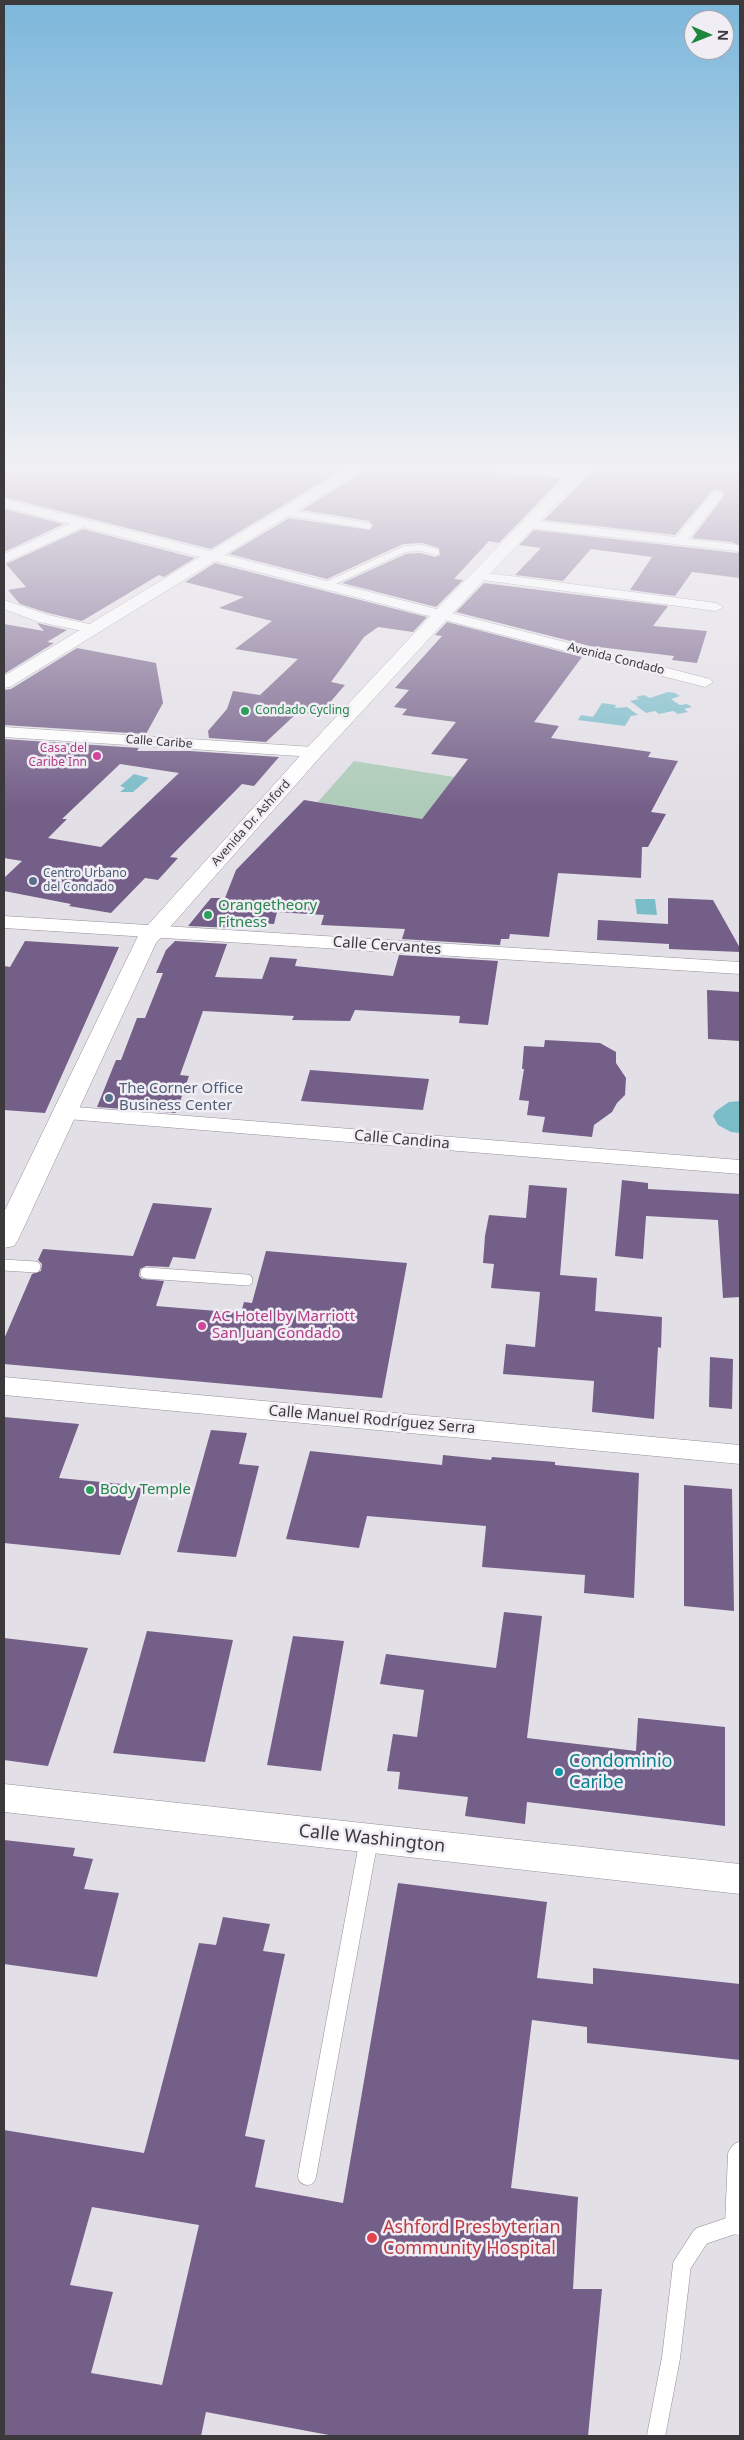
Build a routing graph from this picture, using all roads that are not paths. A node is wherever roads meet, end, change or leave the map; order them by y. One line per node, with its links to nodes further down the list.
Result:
1 (174, 580): 10 (street)
2 (309, 580): 6 (street, Avenida Condado)
3 (335, 580): 6 (lane)
4 (476, 580): 9 (street, Avenida Dr. Ashford)
5 (509, 580): 8 (street)
6 (326, 584): 9 (street, Avenida Condado)
7 (4, 604): 10 (street)
8 (716, 607)
9 (442, 614): 11 (street, Avenida Condado); 14 (street, Avenida Dr. Ashford)
10 (93, 629): 12 (street)
11 (705, 682)
12 (4, 683)
13 (4, 732): 14 (street, Calle Caribe)
14 (314, 752): 16 (street, Avenida Dr. Ashford)
15 (4, 922): 16 (street, Calle Cervantes)
16 (154, 932): 17 (street, Calle Cervantes); 18 (street, Avenida Dr. Ashford)
17 (740, 968)
18 (63, 1113): 19 (street, Calle Candina); 20 (street, Avenida Dr. Ashford)
19 (740, 1167)
20 (4, 1240)
21 (4, 1264): 22 (lane)
22 (35, 1267)
23 (146, 1273): 24 (lane)
24 (247, 1280)
25 (4, 1386): 26 (street, Calle Manuel Rodríguez Serra)
26 (740, 1455)
27 (4, 1798): 28 (street, Calle Washington)
28 (369, 1839): 29 (street, Calle Washington); 31 (lane)
29 (740, 1879)
30 (740, 2151): 32 (lane)
31 (307, 2176)
32 (737, 2226): 33 (lane)
33 (656, 2436)

